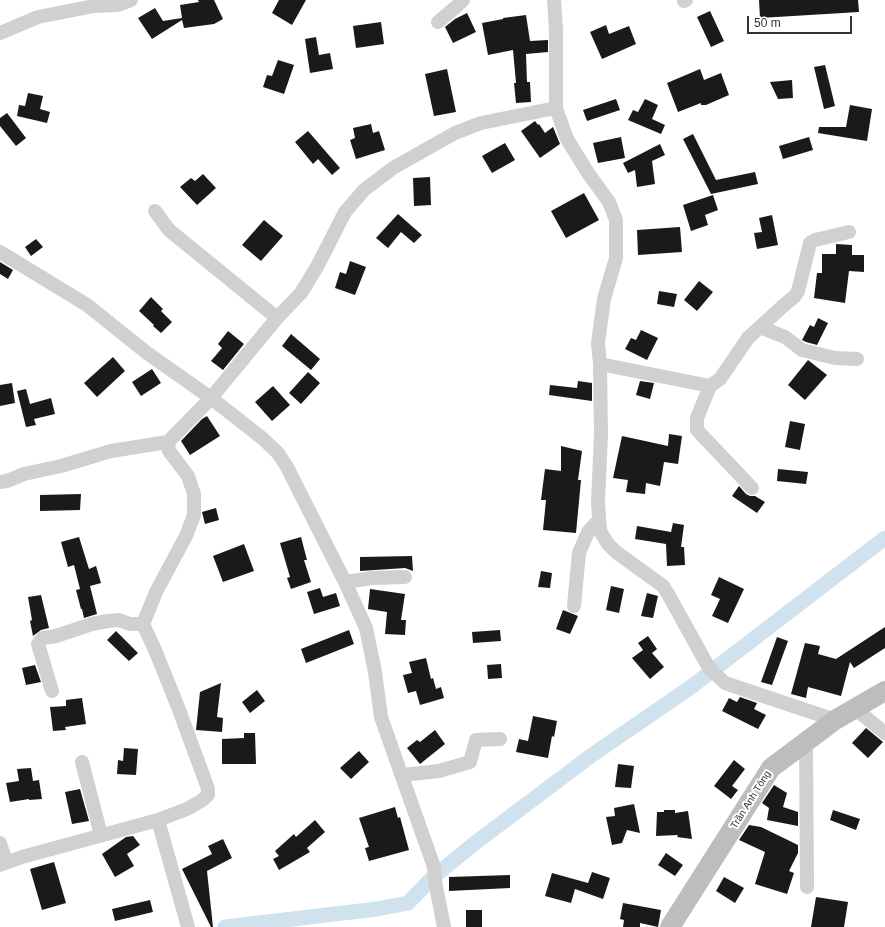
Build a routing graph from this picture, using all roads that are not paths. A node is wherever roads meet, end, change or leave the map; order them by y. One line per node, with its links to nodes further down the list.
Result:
1 (131, 0): 4 (street)
2 (462, 0): 5 (street)
3 (554, 0): 7 (street)
4 (92, 3): 6 (street)
5 (438, 22)
6 (0, 33)
7 (556, 108): 11 (street); 14 (street)
8 (155, 211): 11 (street)
9 (849, 232): 12 (street)
10 (0, 252): 16 (street)
11 (277, 318): 16 (street)
12 (760, 327): 13 (street); 15 (street)
13 (857, 359)
14 (600, 364): 15 (street); 20 (street)
15 (710, 386): 19 (street)
16 (211, 398): 17 (street); 22 (street)
17 (168, 442): 18 (street); 24 (street)
18 (0, 482)
19 (752, 488)
20 (599, 520): 23 (street); 28 (street)
21 (405, 577): 22 (street)
22 (345, 582): 33 (street)
23 (574, 606)
24 (143, 624): 25 (street); 34 (street)
25 (52, 691)
26 (885, 691): 27 (street, Trần Anh Tông)
27 (854, 708): 28 (street, Trần Anh Tông); 29 (street)
28 (835, 720): 31 (street, Trần Anh Tông)
29 (885, 733)
30 (500, 739): 33 (street)
31 (806, 741): 38 (street); 41 (street, Trần Anh Tông)
32 (82, 762): 35 (street)
33 (402, 776): 40 (street)
34 (158, 820): 35 (street); 39 (street)
35 (101, 835): 37 (street)
36 (0, 843): 37 (street)
37 (3, 864)
38 (807, 887)
39 (187, 925)
40 (444, 927)
41 (670, 927)

